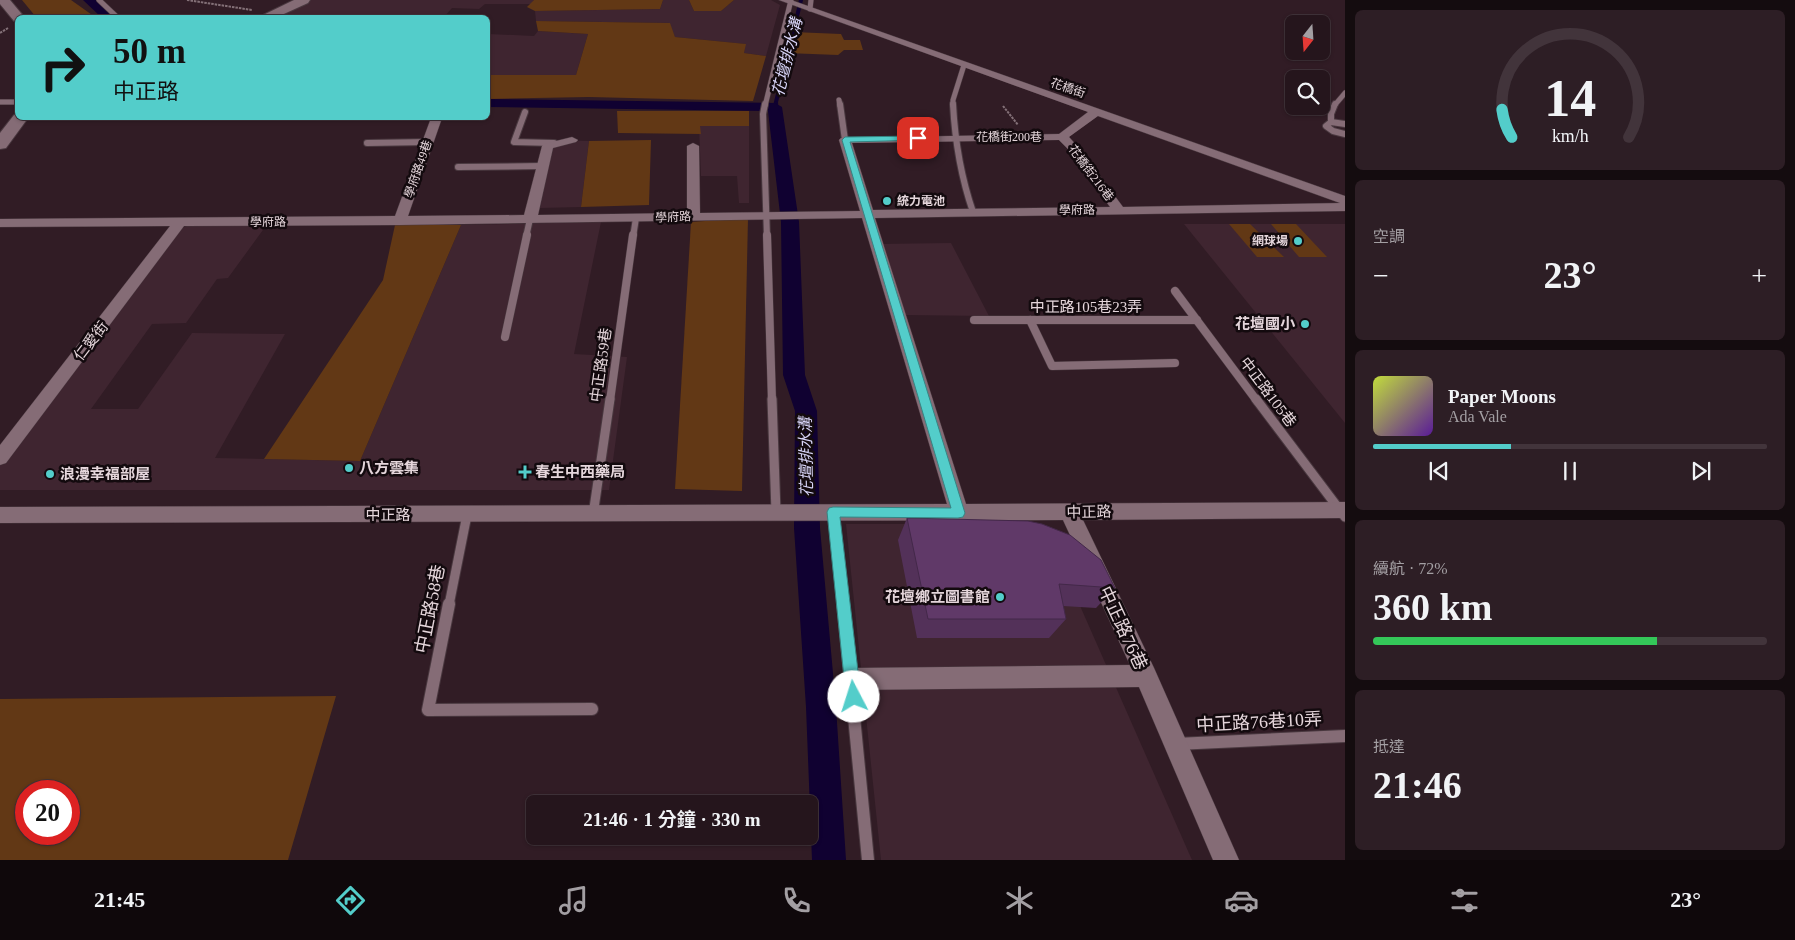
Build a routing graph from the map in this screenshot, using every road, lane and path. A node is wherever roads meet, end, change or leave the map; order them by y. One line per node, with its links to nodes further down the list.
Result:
1 (3, 0): 7 (main road)
2 (99, 0): 8 (lane)
3 (186, 0): 9 (path)
4 (304, 0): 9 (main road)
5 (788, 1): 6 (street, 花橋街); 18 (lane)
6 (810, 4): 10 (street, 花橋街)
7 (16, 15)
8 (115, 15)
9 (268, 15)
10 (964, 66): 17 (street, 花橋街); 24 (lane)
11 (1345, 93): 21 (lane)
12 (839, 100): 28 (lane)
13 (0, 102): 14 (lane)
14 (15, 102)
15 (1003, 106): 25 (path)
16 (525, 112): 31 (lane)
17 (1096, 112): 26 (street); 36 (street, 花橋街)
18 (763, 114): 41 (lane)
19 (21, 120): 32 (main road)
20 (435, 120): 30 (street, 學府路49巷)
21 (1331, 122): 22 (lane); 23 (lane)
22 (1345, 124)
23 (1345, 134)
24 (955, 137): 25 (street, 花橋街200巷); 28 (street, 花橋街200巷); 39 (lane)
25 (1027, 137): 26 (street, 花橋街200巷)
26 (1062, 137): 38 (street, 花橋街216巷)
27 (572, 140): 31 (street)
28 (845, 140): 40 (street)
29 (367, 142): 30 (lane)
30 (428, 142): 45 (street, 學府路49巷)
31 (554, 143): 34 (street)
32 (0, 144)
33 (693, 146): 42 (street)
34 (542, 166): 35 (lane); 44 (street)
35 (458, 167)
36 (1345, 200)
37 (1345, 206): 38 (street, 學府路)
38 (1118, 210): 39 (street, 學府路)
39 (973, 212): 40 (street, 學府路)
40 (868, 214): 41 (street, 學府路); 58 (street)
41 (772, 215): 42 (street, 學府路); 55 (lane)
42 (694, 216): 43 (street, 學府路)
43 (636, 218): 44 (street, 學府路); 62 (lane, 中正路59巷)
44 (530, 219): 45 (street, 學府路); 52 (lane)
45 (400, 220): 46 (street, 學府路)
46 (179, 222): 47 (street, 學府路); 54 (street, 仁愛街)
47 (0, 224)
48 (1175, 291): 51 (lane, 中正路105巷)
49 (974, 320): 50 (lane, 中正路105巷23弄)
50 (1030, 320): 51 (lane, 中正路105巷23弄); 53 (lane)
51 (1197, 320): 57 (lane, 中正路105巷)
52 (505, 337)
53 (1175, 362)
54 (0, 458)
55 (776, 512): 56 (street, 中正路); 62 (street, 中正路)
56 (833, 512): 58 (street, 中正路); 64 (lane)
57 (1343, 512): 59 (street, 中正路)
58 (958, 513): 59 (street, 中正路)
59 (1070, 513): 63 (street, 中正路76巷)
60 (0, 515): 61 (street, 中正路)
61 (467, 515): 62 (street, 中正路); 65 (lane, 中正路58巷)
62 (593, 515)
63 (1146, 676): 64 (street); 67 (street, 中正路76巷)
64 (852, 679): 68 (lane)
65 (592, 709)
66 (1345, 736): 67 (lane, 中正路76巷10弄)
67 (1176, 744): 69 (street, 中正路76巷)
68 (868, 860)
69 (1226, 860)

